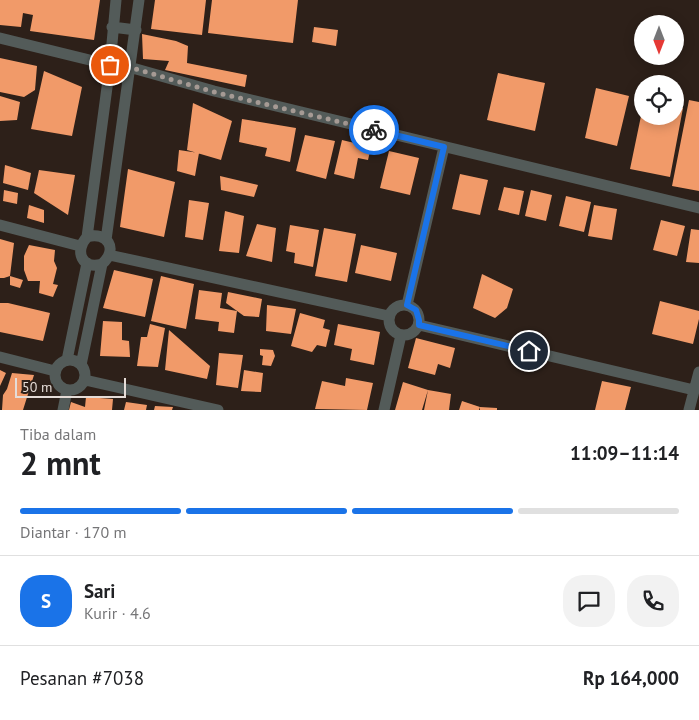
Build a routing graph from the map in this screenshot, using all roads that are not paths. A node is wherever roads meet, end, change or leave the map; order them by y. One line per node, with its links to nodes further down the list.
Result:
1 (116, 0): 3 (street)
2 (139, 0): 4 (street)
3 (112, 28): 4 (street); 6 (street)
4 (136, 30): 7 (street)
5 (0, 38): 6 (street)
6 (110, 65): 7 (street); 12 (street)
7 (129, 67): 8 (street); 11 (street)
8 (444, 147): 9 (street); 15 (street)
9 (699, 208)
10 (0, 225): 12 (street)
11 (106, 240): 12 (street); 13 (street)
12 (83, 241): 14 (street)
13 (106, 259): 14 (street); 16 (street); 21 (street)
14 (87, 263): 20 (street)
15 (407, 305): 16 (street); 17 (street)
16 (389, 316): 18 (street)
17 (419, 325): 18 (street); 26 (street)
18 (401, 335): 29 (street)
19 (0, 357): 22 (street)
20 (68, 360): 21 (street); 22 (street)
21 (82, 365): 24 (street)
22 (55, 371): 25 (street)
23 (699, 372): 26 (street)
24 (85, 380): 25 (street); 28 (street)
25 (67, 390): 27 (street)
26 (694, 390): 30 (street)
27 (63, 410)
28 (218, 410)
29 (384, 410)
30 (689, 410)

